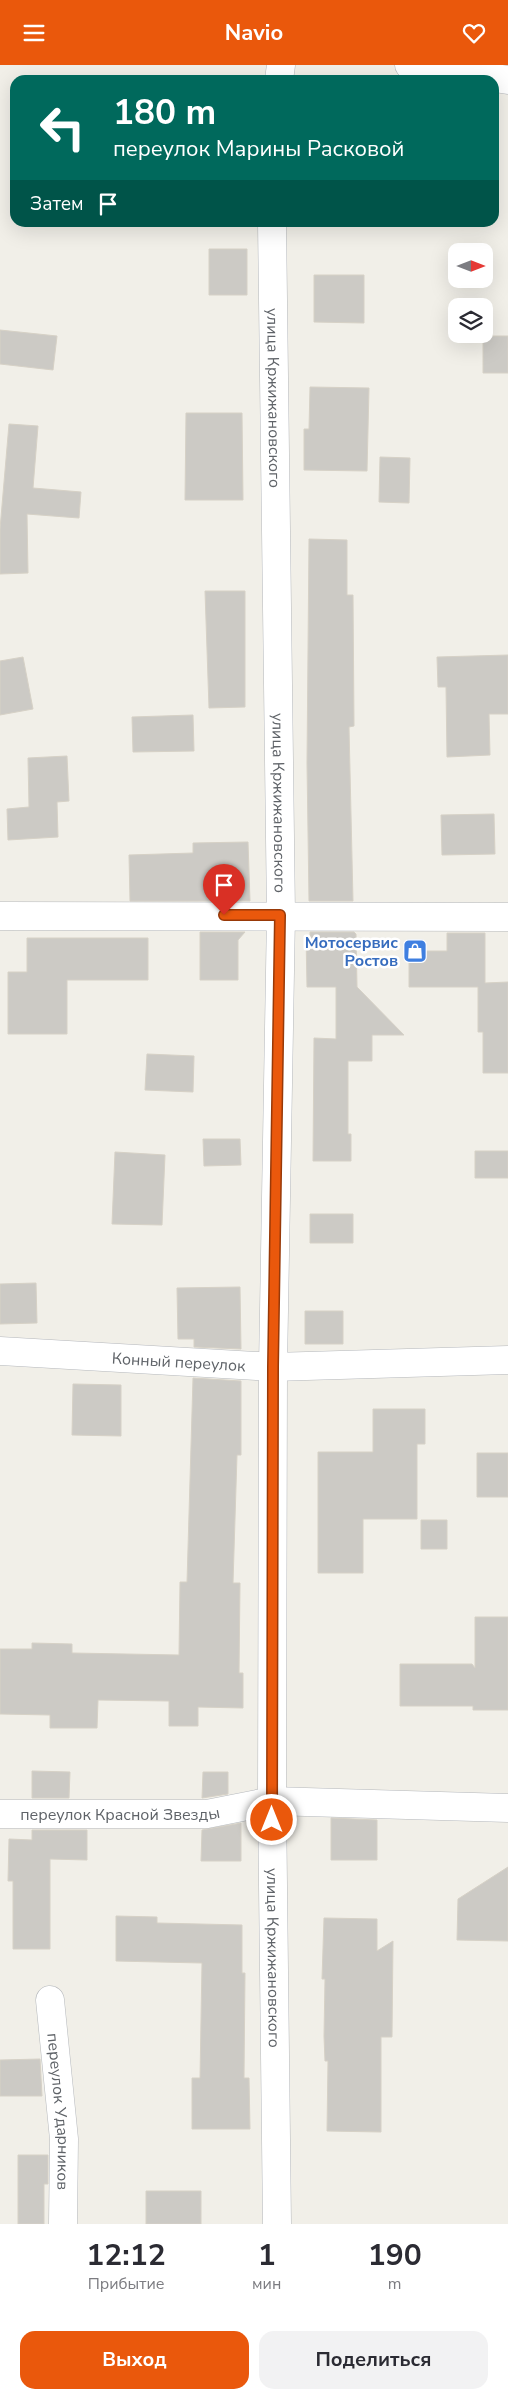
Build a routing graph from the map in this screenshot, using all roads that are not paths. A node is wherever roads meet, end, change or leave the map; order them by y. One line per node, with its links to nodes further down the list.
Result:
1 (409, 65): 2 (street)
2 (471, 75)
3 (272, 227): 4 (street, улица Кржижановского)
4 (280, 915): 5 (street); 6 (street); 9 (street, улица Кржижановского)
5 (0, 916)
6 (508, 917)
7 (0, 1351): 9 (street, Конный переулок)
8 (508, 1360): 9 (street, Конный переулок)
9 (273, 1367): 10 (street, улица Кржижановского)
10 (272, 1801): 11 (street, переулок Красной Звезды); 12 (street, переулок Красной Звезды); 15 (street, улица Кржижановского)
11 (508, 1808)
12 (0, 1814)
13 (50, 2000): 14 (street, переулок Ударников)
14 (63, 2224)
15 (277, 2224)

